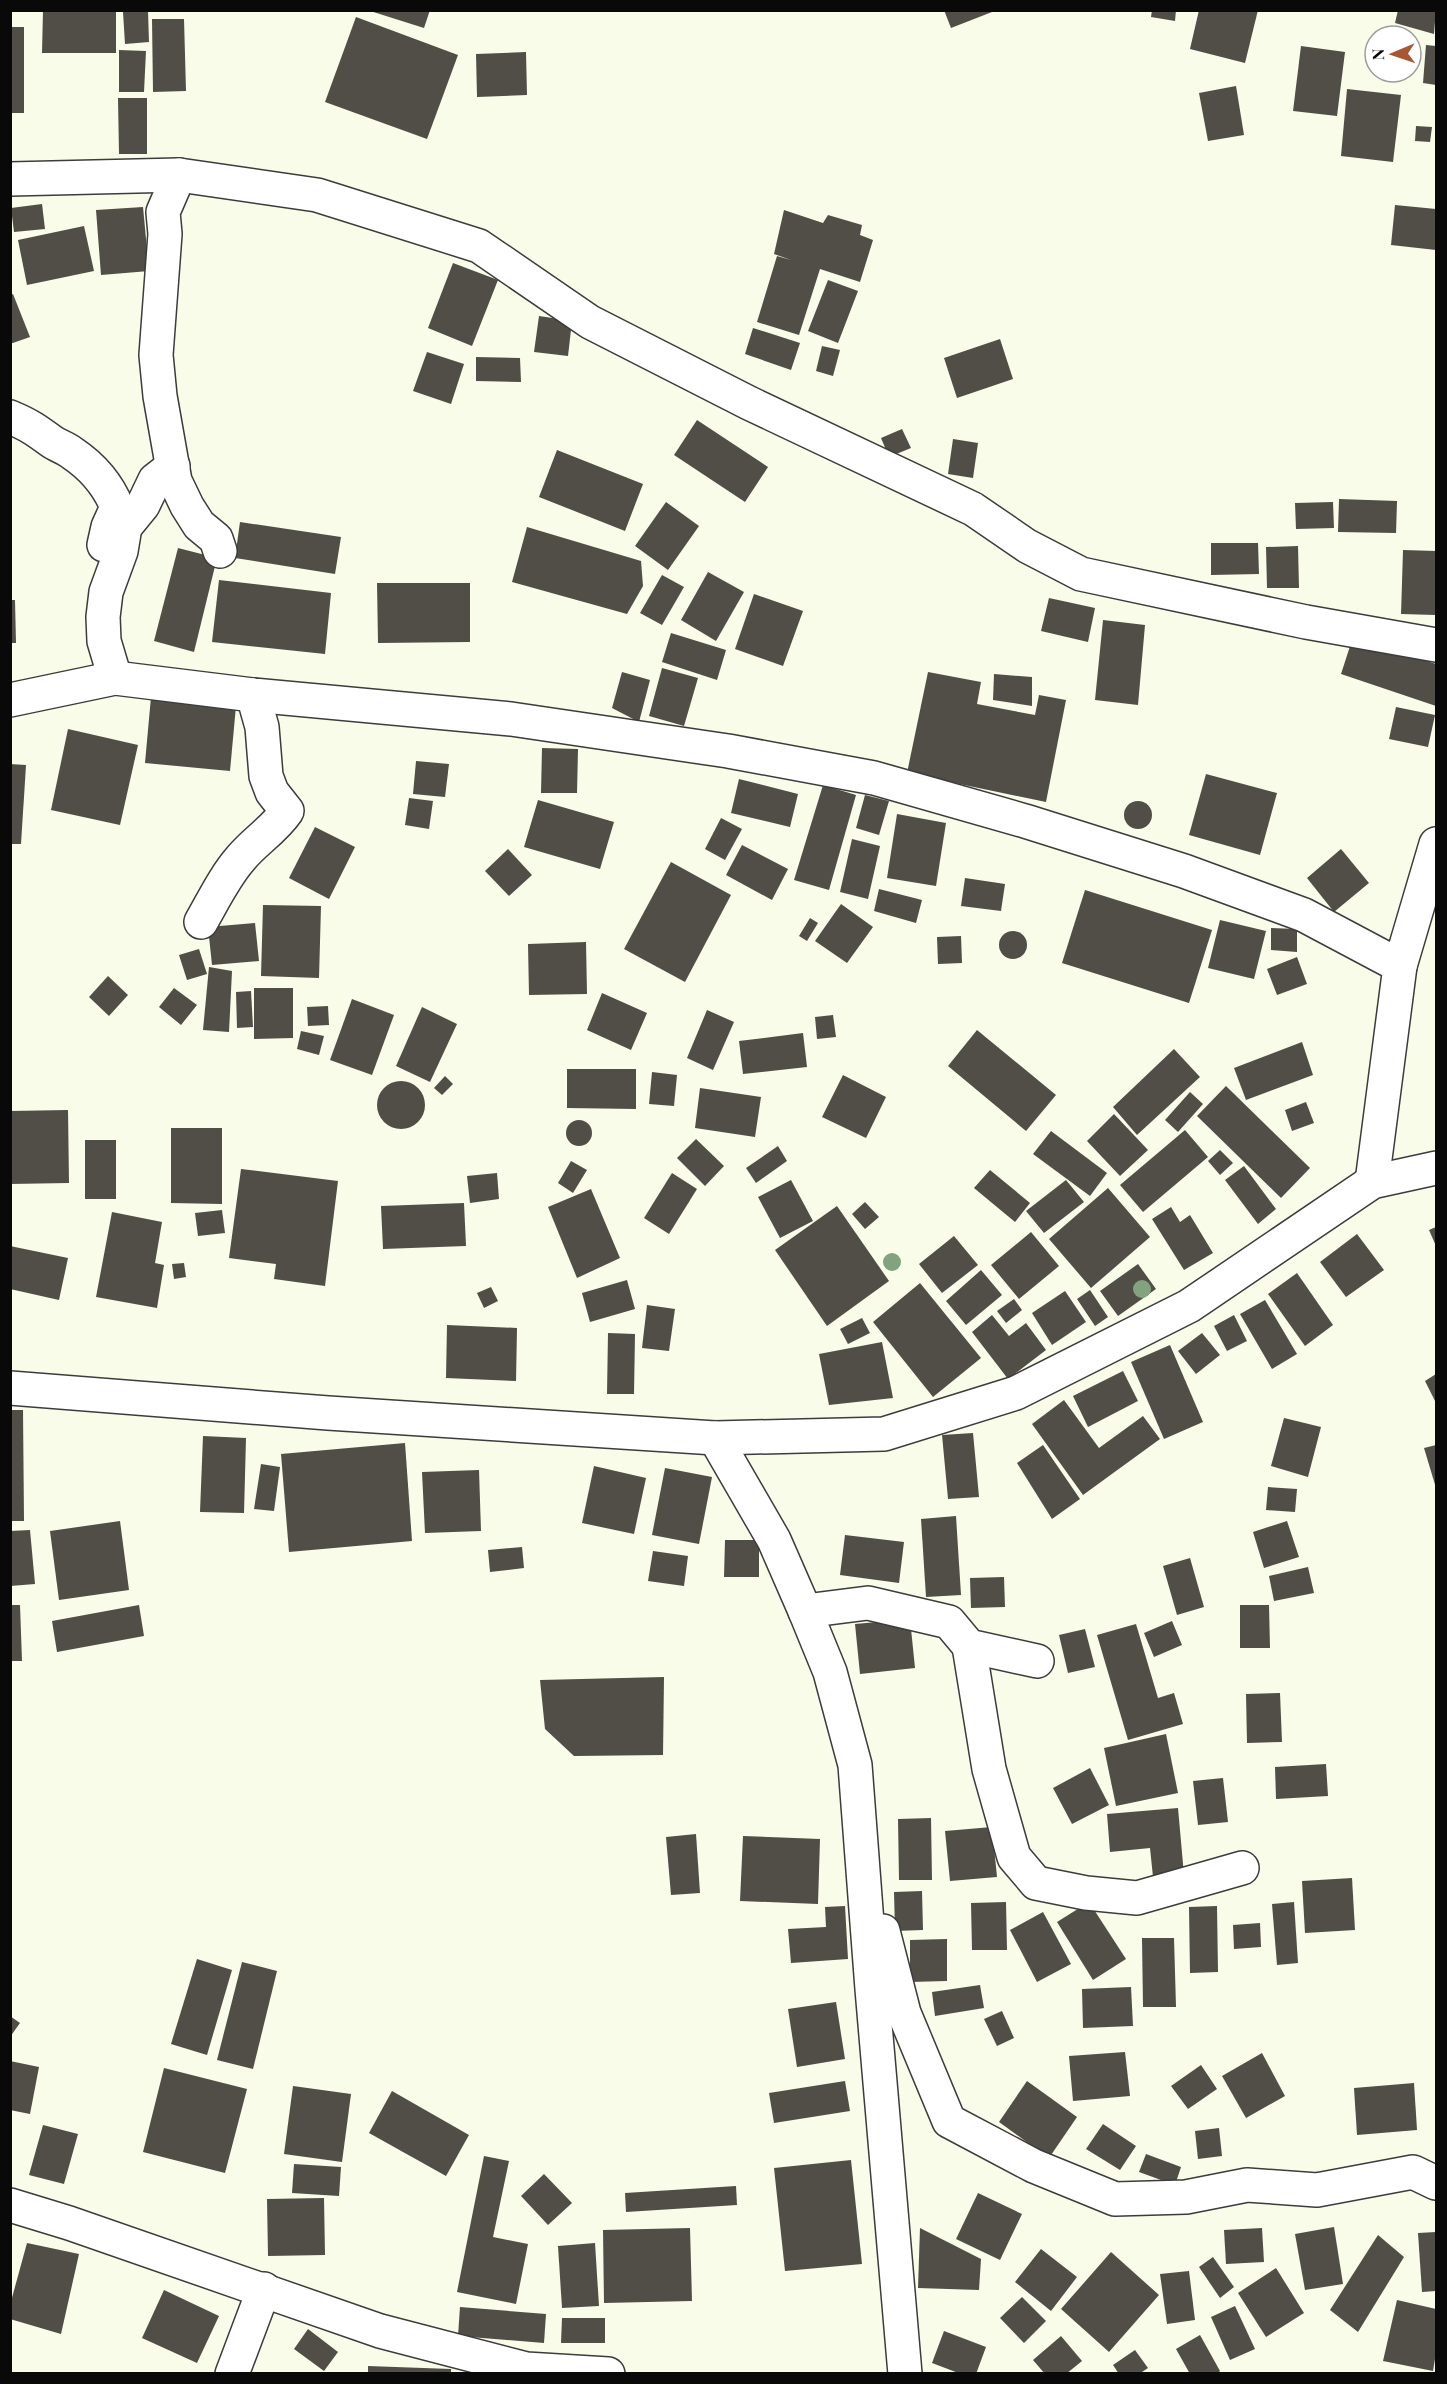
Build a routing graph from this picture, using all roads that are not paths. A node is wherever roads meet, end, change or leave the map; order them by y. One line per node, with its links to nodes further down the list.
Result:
1 (179, 175): 2 (street); 4 (street); 7 (street)
2 (10, 179)
3 (10, 417): 6 (street)
4 (173, 466): 5 (street); 6 (street)
5 (220, 551)
6 (106, 592): 8 (street)
7 (1437, 645)
8 (115, 678): 9 (street); 10 (street)
9 (253, 694): 12 (street); 13 (street)
10 (10, 700)
11 (1437, 844): 13 (street)
12 (201, 922)
13 (1400, 966): 15 (street)
14 (1437, 1168): 15 (street)
15 (1372, 1182): 17 (street)
16 (10, 1388): 17 (street)
17 (715, 1438): 18 (street)
18 (805, 1611): 19 (street); 21 (street)
19 (969, 1646): 20 (street); 22 (street)
20 (1037, 1661)
21 (864, 1858): 23 (street); 29 (street)
22 (1242, 1868)
23 (1437, 2183)
24 (10, 2205): 25 (street)
25 (264, 2289): 26 (street); 27 (street)
26 (524, 2371): 28 (street)
27 (232, 2373)
28 (608, 2373)
29 (905, 2373)

